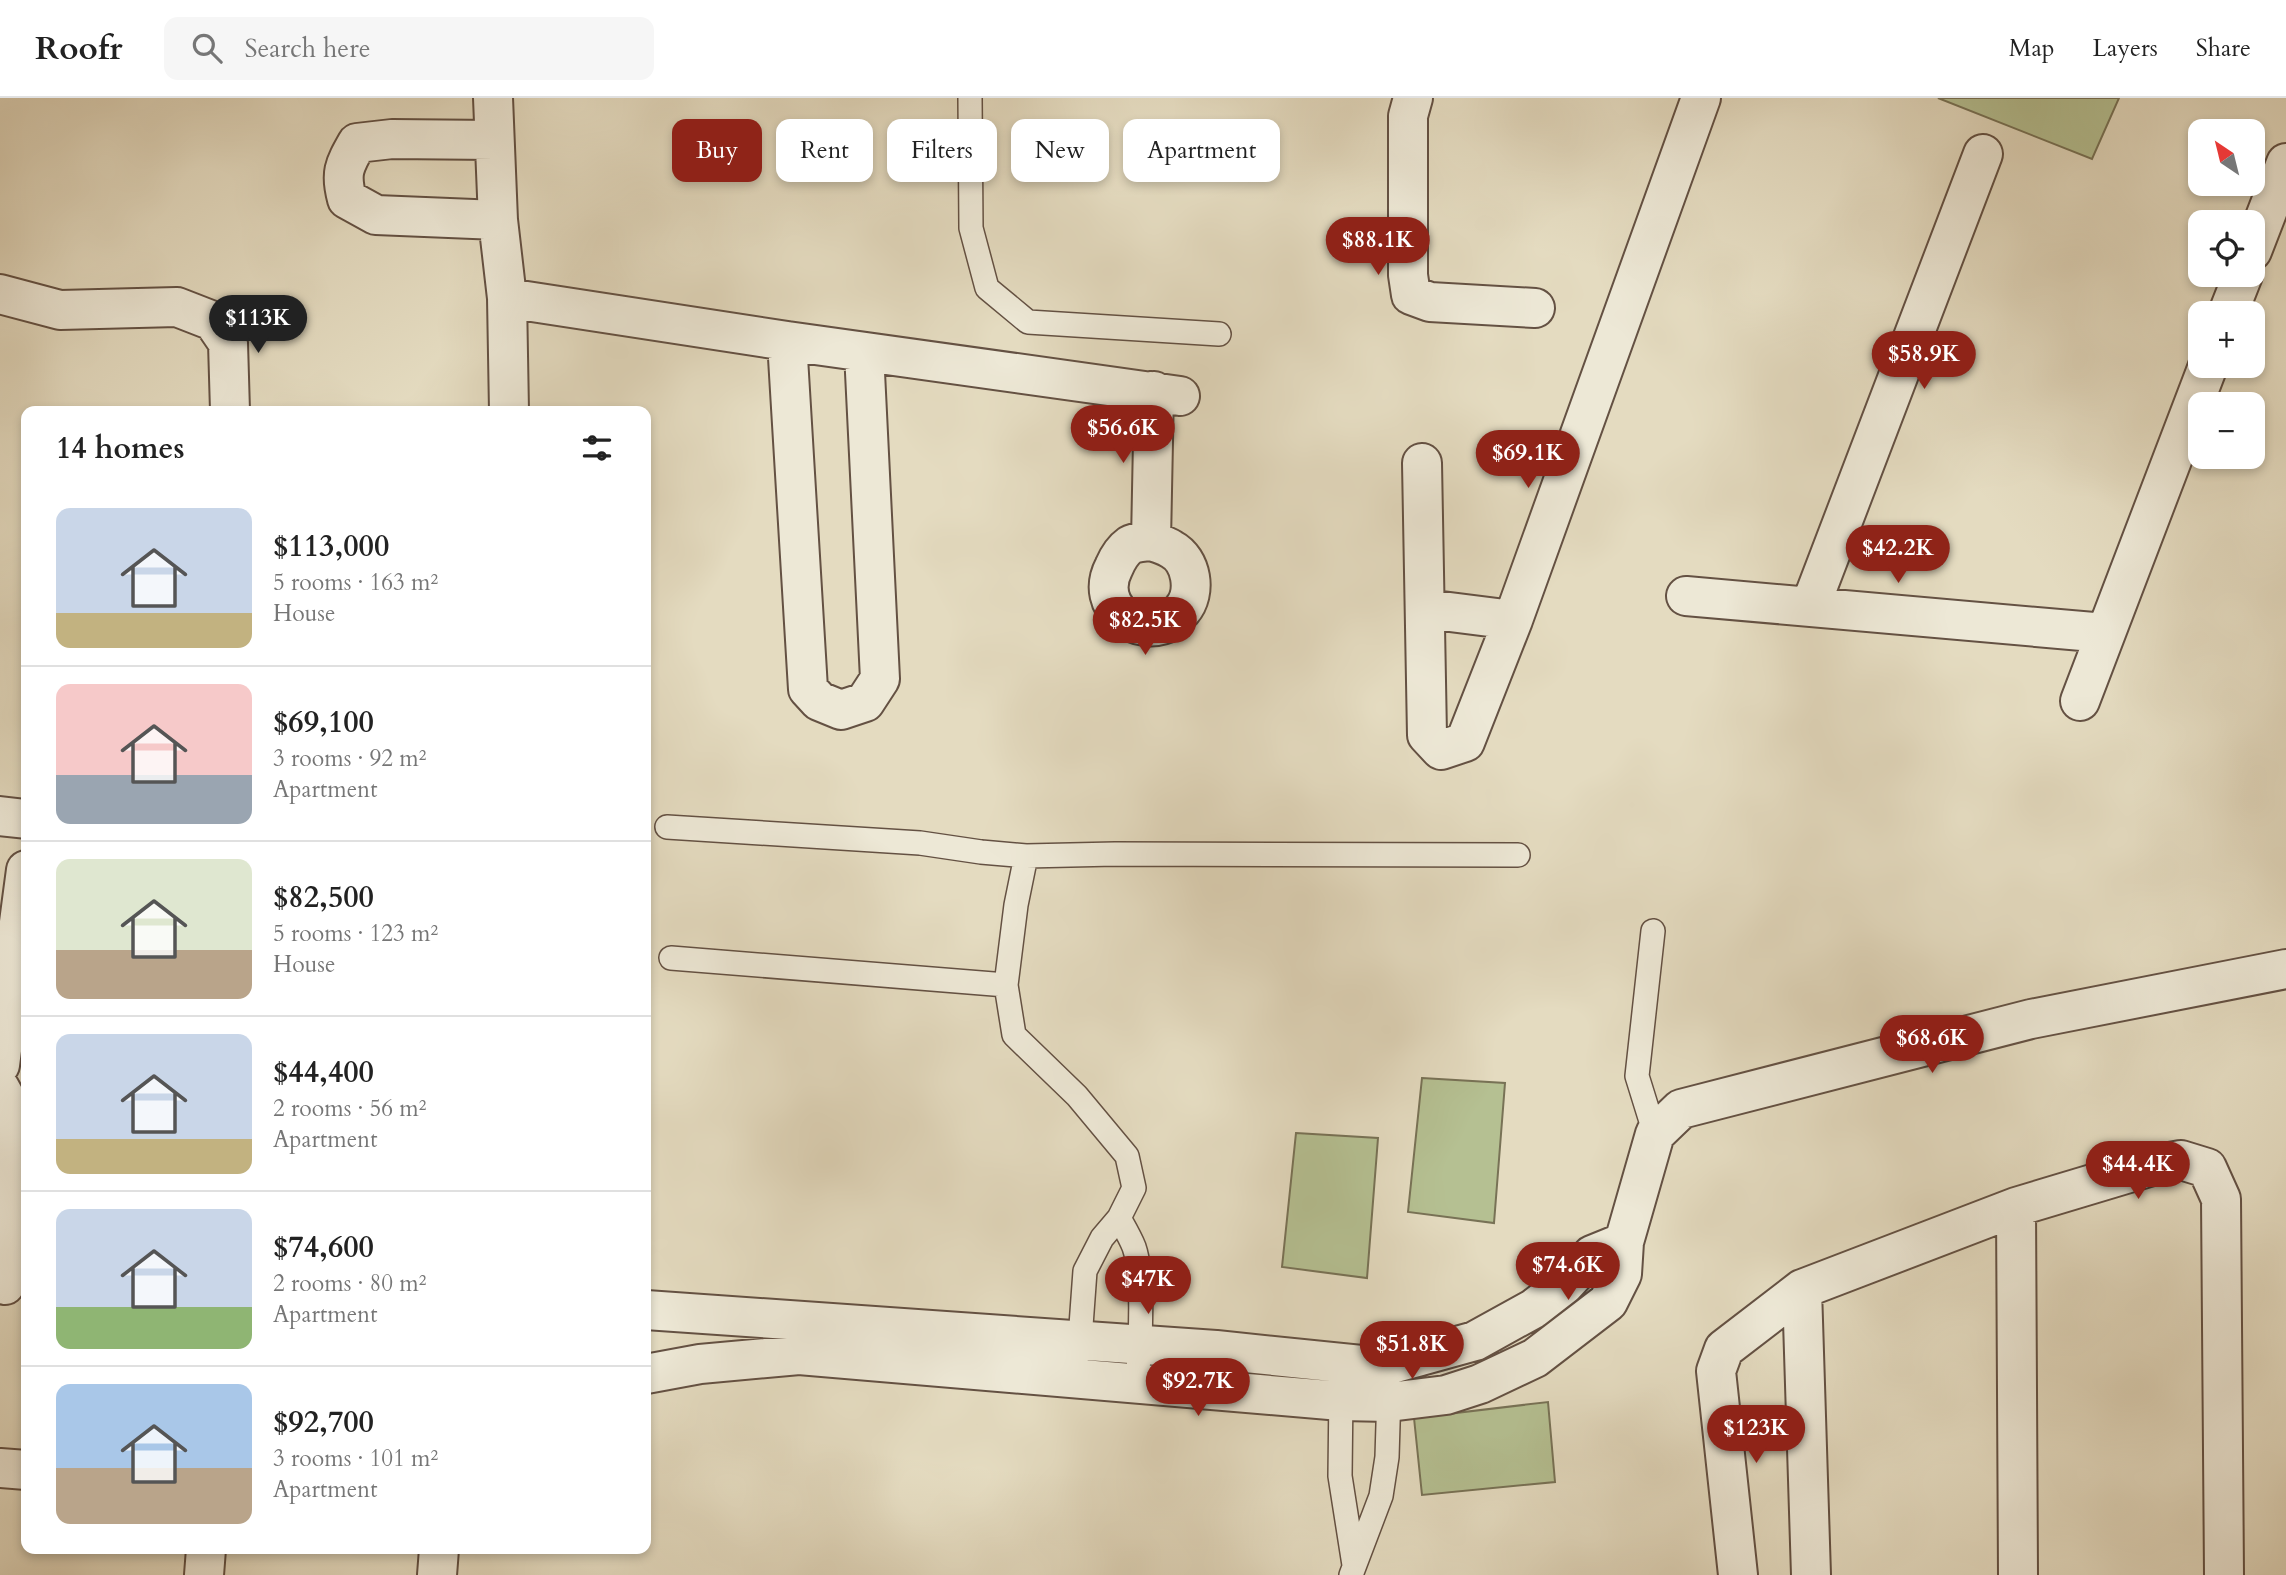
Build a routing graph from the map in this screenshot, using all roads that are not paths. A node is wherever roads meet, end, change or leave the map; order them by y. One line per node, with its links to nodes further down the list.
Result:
1 (493, 98): 5 (street)
2 (970, 98): 13 (lane)
3 (1413, 98): 12 (street)
4 (1701, 98): 24 (street)
5 (494, 139): 9 (street); 9 (street)
6 (1983, 154): 22 (street)
7 (2286, 163): 8 (street)
8 (2265, 217)
9 (498, 220): 11 (street)
10 (0, 294): 17 (street)
11 (508, 298): 14 (street); 18 (street)
12 (1535, 308)
13 (1219, 334)
14 (787, 341): 15 (street); 15 (street)
15 (864, 352): 20 (street)
16 (2203, 378): 25 (street)
17 (230, 406)
18 (509, 406)
19 (1422, 463): 23 (street)
20 (1151, 541)
21 (1686, 596): 22 (street)
22 (1810, 607): 25 (street)
23 (1426, 609): 24 (street); 24 (street)
24 (1513, 620)
25 (2105, 633): 26 (street)
26 (2080, 701)
27 (0, 816): 28 (street)
28 (21, 818)
29 (667, 827): 31 (lane)
30 (1518, 855): 31 (lane)
31 (1026, 856): 36 (lane)
32 (21, 908): 37 (street)
33 (1653, 931): 39 (lane)
34 (671, 958): 36 (lane)
35 (2286, 969): 39 (street)
36 (1006, 985): 41 (lane)
37 (0, 1065)
38 (0, 1088): 42 (street)
39 (1655, 1134): 43 (street)
40 (2016, 1207): 45 (street); 67 (street); 68 (street)
41 (1119, 1218): 49 (lane); 51 (lane)
42 (12, 1238): 44 (street)
43 (1624, 1242): 46 (street); 48 (street)
44 (10, 1285)
45 (1802, 1289): 65 (street); 66 (street)
46 (1533, 1309): 48 (street); 50 (street)
47 (651, 1311): 51 (street)
48 (1562, 1338): 56 (street)
49 (1141, 1345): 51 (street); 52 (street); 54 (lane)
50 (1436, 1352): 55 (street); 56 (street)
51 (1078, 1359): 53 (street); 54 (street)
52 (1342, 1363): 55 (street); 57 (lane)
53 (651, 1373)
54 (1137, 1383): 57 (street)
55 (1389, 1383): 56 (street); 57 (street); 62 (lane)
56 (1446, 1395)
57 (1340, 1401): 62 (lane)
58 (0, 1468): 59 (street)
59 (21, 1470)
60 (206, 1554): 63 (street)
61 (438, 1554): 64 (street)
62 (1352, 1570)
63 (204, 1575)
64 (436, 1575)
65 (1738, 1575)
66 (1811, 1575)
67 (2018, 1575)
68 (2224, 1575)

